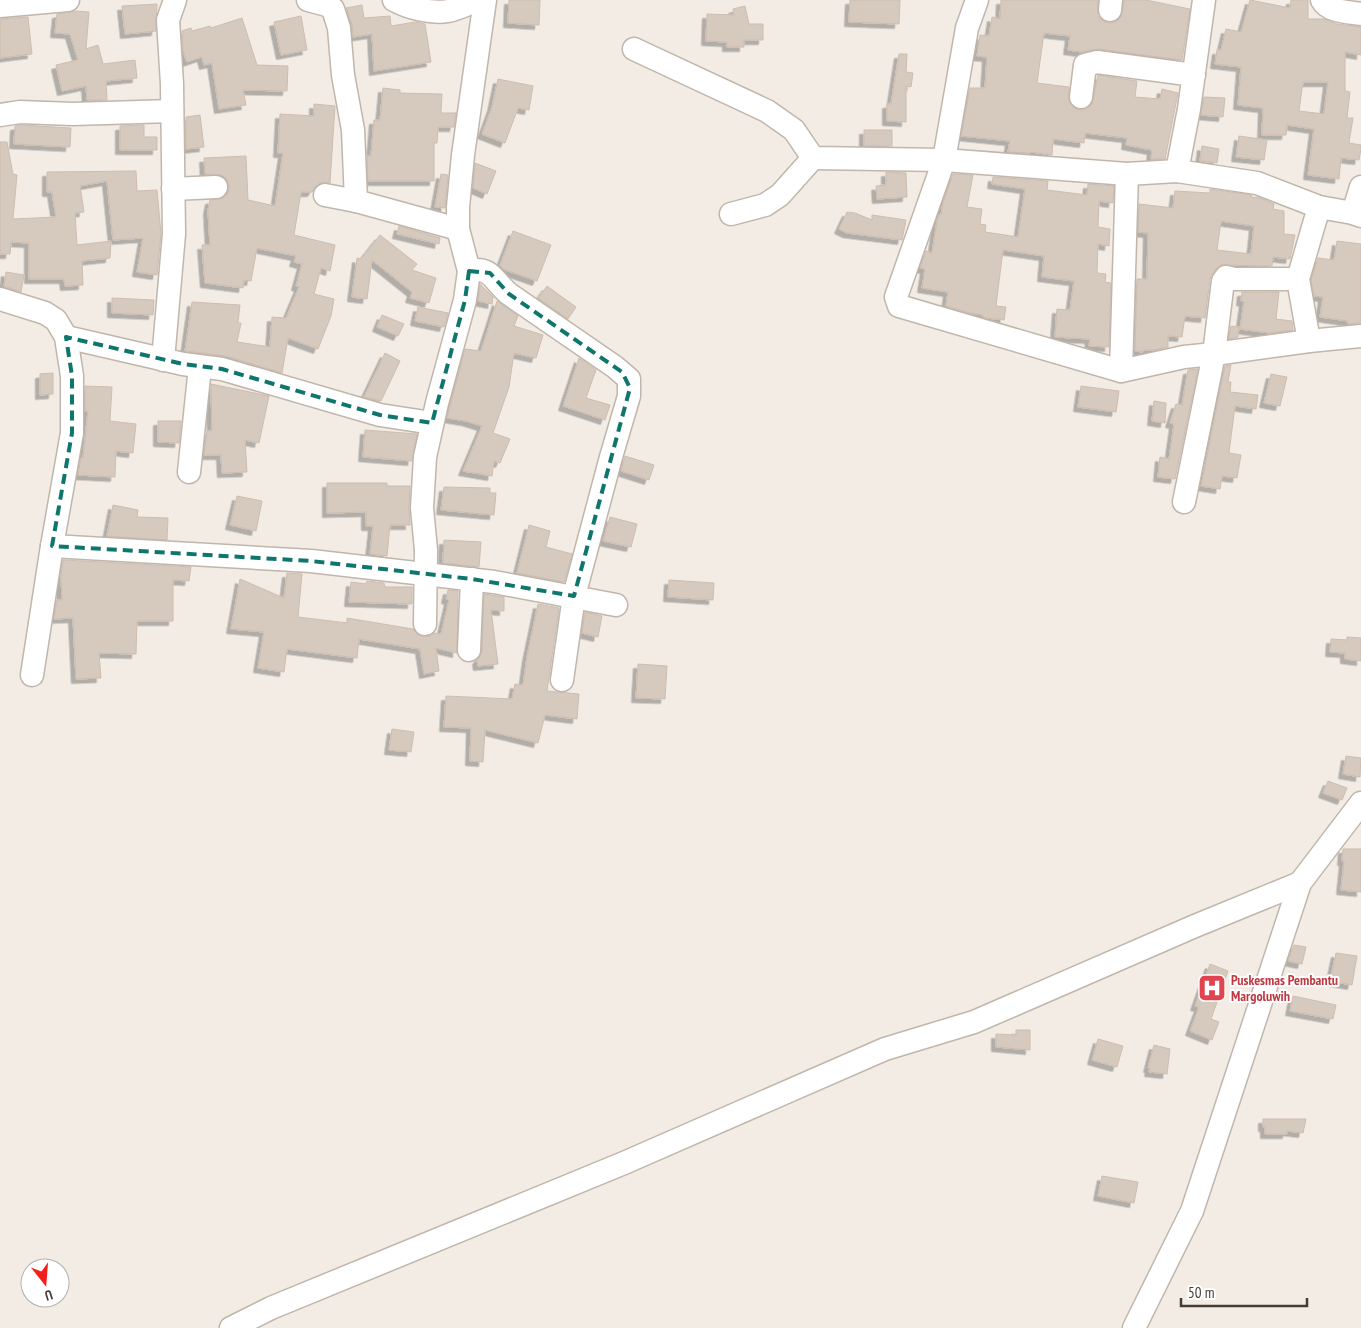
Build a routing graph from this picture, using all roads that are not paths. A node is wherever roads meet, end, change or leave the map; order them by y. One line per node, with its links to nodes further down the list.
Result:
1 (68, 0): 10 (street)
2 (175, 0): 15 (street)
3 (308, 0): 25 (street)
4 (394, 0): 5 (street)
5 (477, 0)
6 (484, 0): 29 (street)
7 (977, 0): 18 (street)
8 (1204, 0): 13 (street)
9 (1322, 0): 11 (street)
10 (0, 6)
11 (1361, 14)
12 (634, 49): 17 (street)
13 (1194, 75): 14 (street); 19 (street)
14 (1081, 97)
15 (172, 111): 16 (street); 23 (street)
16 (0, 115)
17 (813, 158): 18 (street); 27 (street)
18 (944, 160): 20 (street); 39 (street)
19 (1177, 171): 20 (street); 26 (street)
20 (1128, 174): 39 (street)
21 (1361, 187): 28 (street)
22 (216, 188): 23 (street)
23 (173, 189): 37 (street)
24 (325, 195): 25 (street)
25 (356, 201): 29 (street)
26 (1318, 208): 28 (street); 31 (street)
27 (731, 214)
28 (1357, 215)
29 (458, 229): 30 (street)
30 (468, 271): 40 (street); 46 (street)
31 (1298, 279): 35 (street); 36 (street)
32 (0, 299): 34 (street)
33 (1361, 336): 35 (street)
34 (66, 337): 37 (street); 43 (street)
35 (1309, 341): 36 (street)
36 (1214, 354): 39 (street); 42 (street)
37 (163, 360): 38 (street)
38 (200, 366): 40 (street); 41 (street)
39 (1121, 371)
40 (432, 424): 44 (street)
41 (189, 472)
42 (1184, 502)
43 (52, 546): 44 (street); 50 (street)
44 (426, 573): 45 (street); 48 (street)
45 (472, 579): 46 (street); 49 (street)
46 (574, 596): 47 (street); 51 (street)
47 (616, 605)
48 (425, 624)
49 (469, 650)
50 (32, 675)
51 (562, 680)
52 (1361, 803): 53 (street)
53 (1300, 883): 54 (street); 55 (street)
54 (231, 1328)
55 (1134, 1328)

